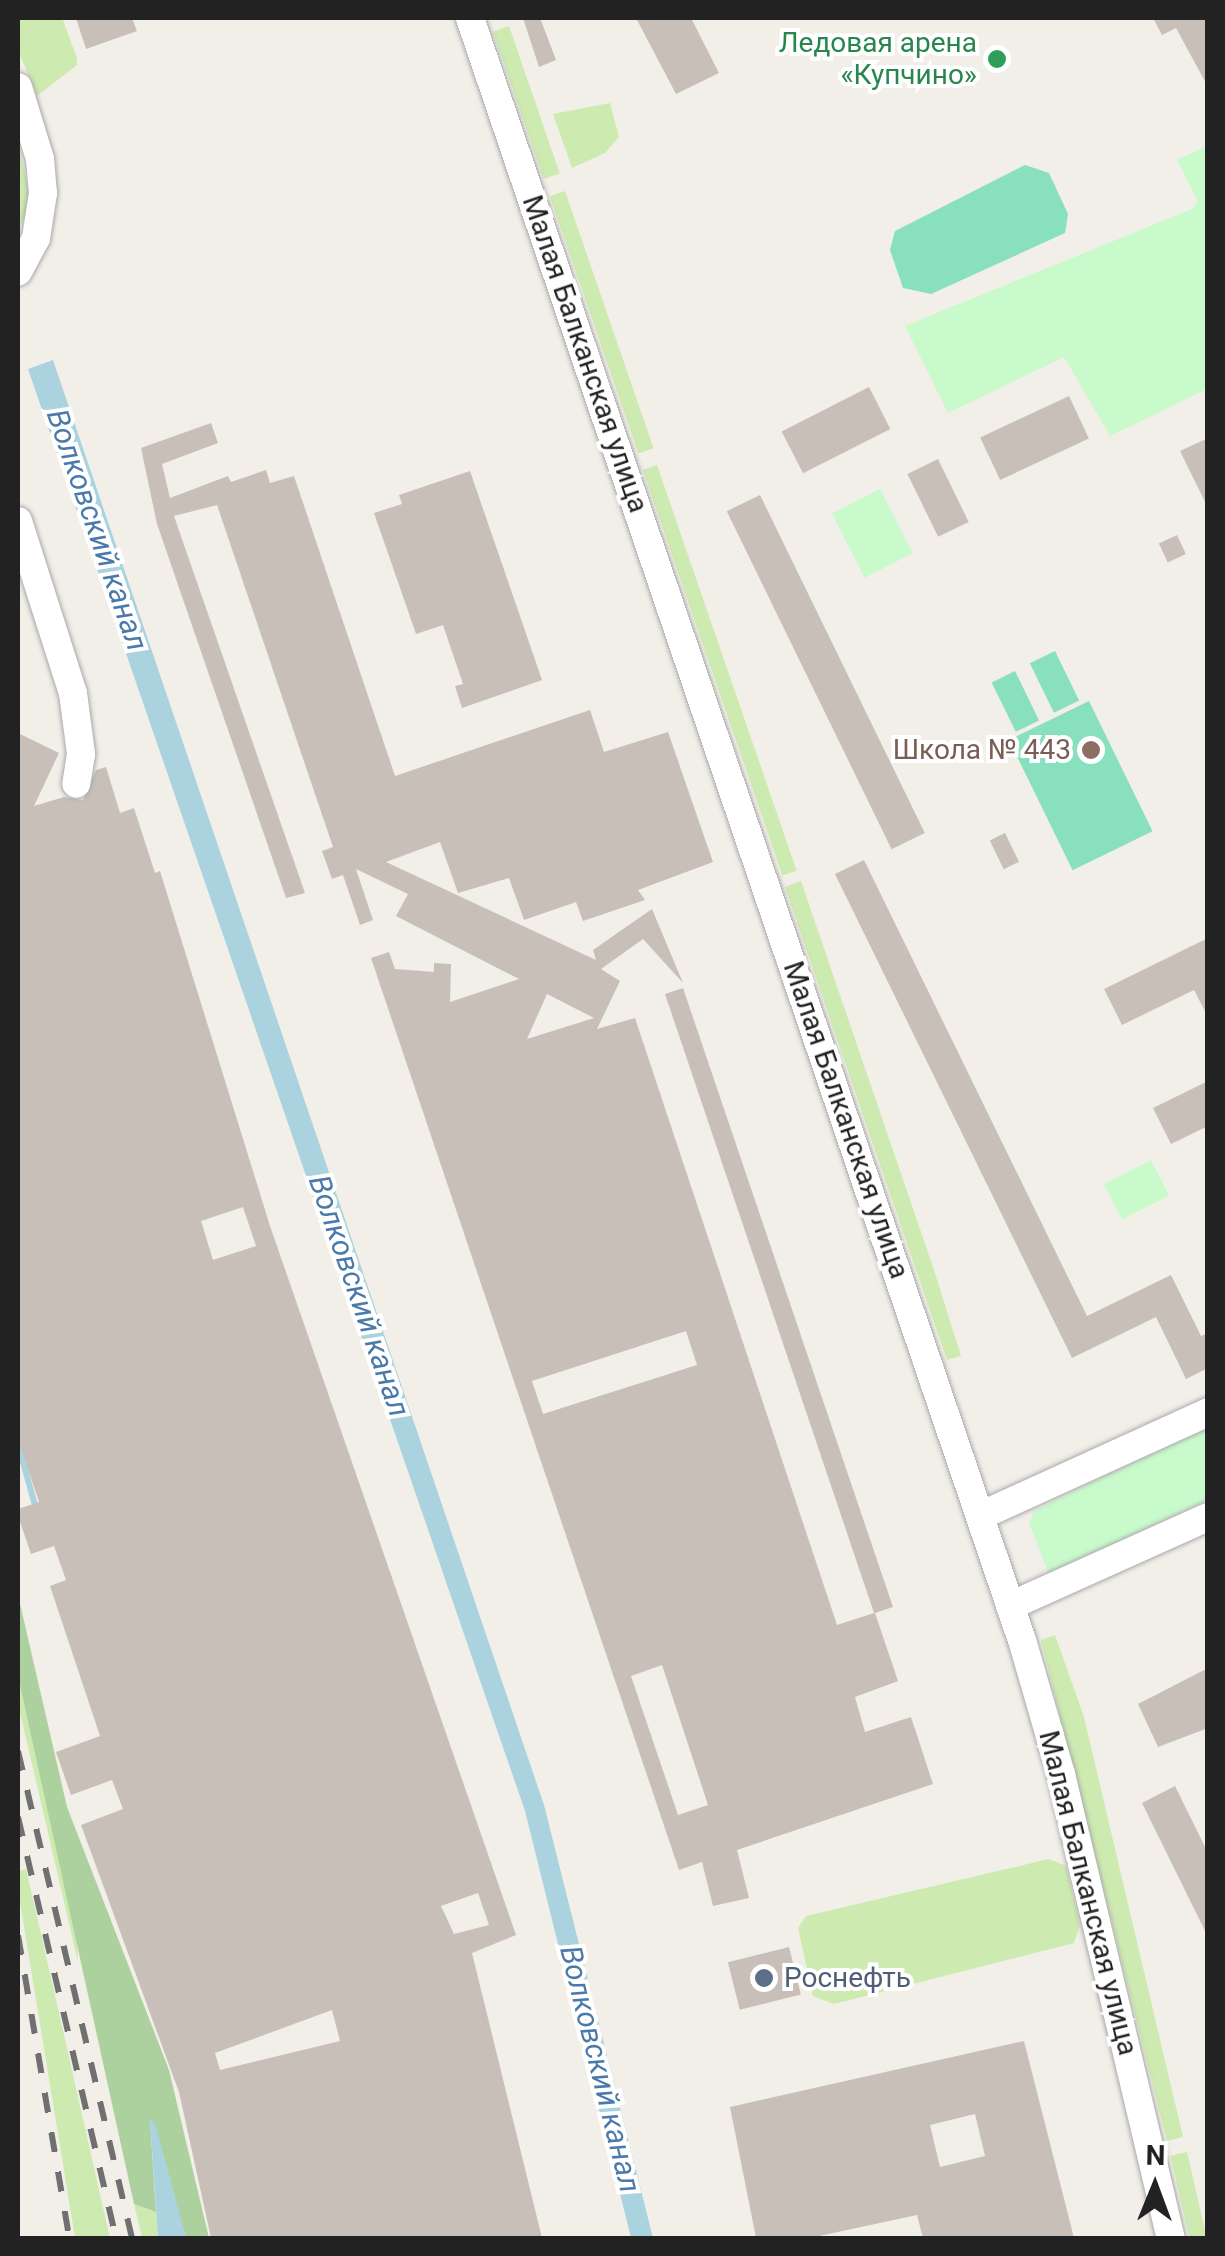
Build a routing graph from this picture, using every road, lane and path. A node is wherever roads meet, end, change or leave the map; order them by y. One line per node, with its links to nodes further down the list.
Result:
1 (470, 18): 7 (street, Малая Балканская улица)
2 (18, 87): 3 (street)
3 (18, 272)
4 (18, 521): 5 (street)
5 (76, 784)
6 (1208, 1412): 7 (street)
7 (980, 1516): 9 (street, Малая Балканская улица)
8 (1208, 1517): 9 (street)
9 (1010, 1606): 10 (street, Малая Балканская улица)
10 (1171, 2238)

